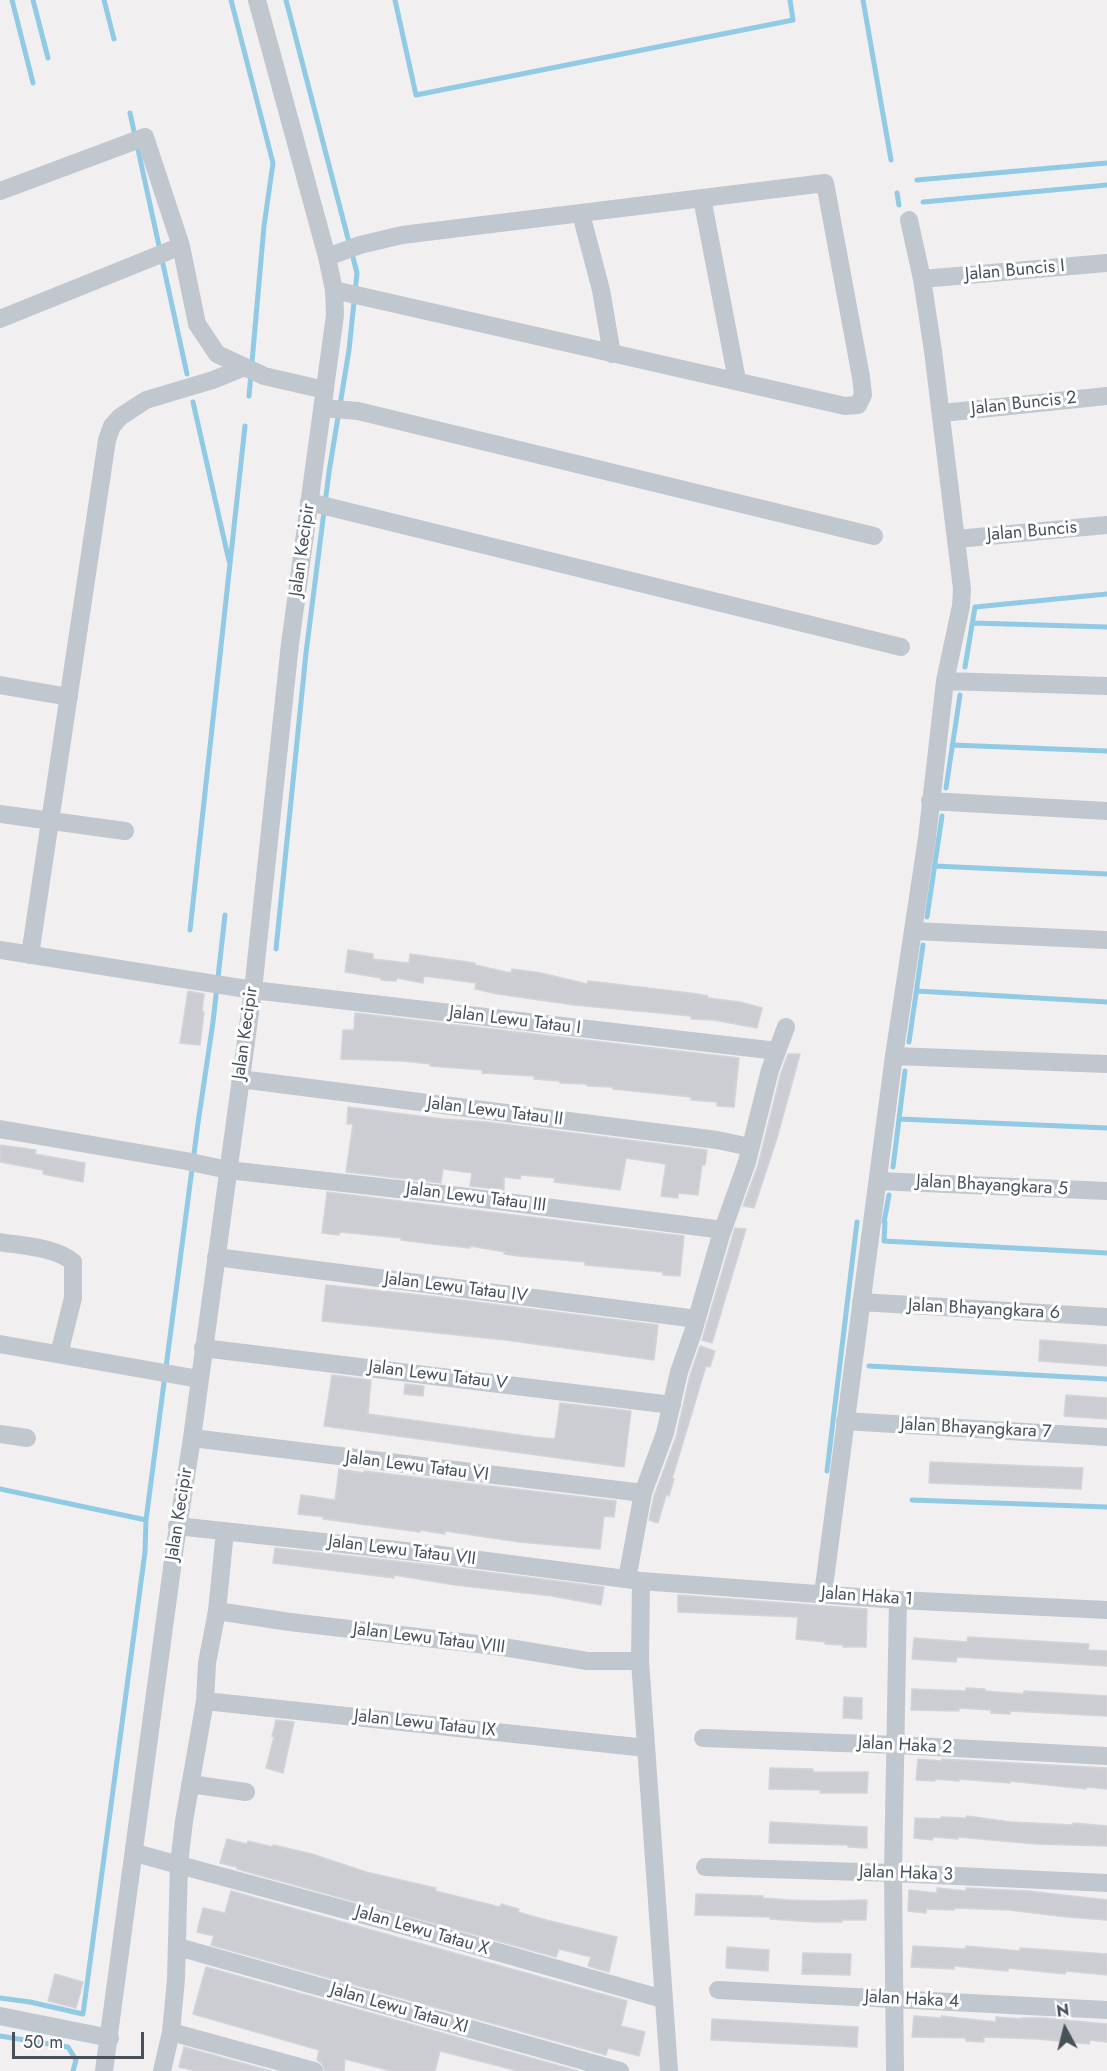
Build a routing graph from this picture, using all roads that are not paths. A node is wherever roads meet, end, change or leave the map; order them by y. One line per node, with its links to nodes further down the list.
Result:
1 (257, 0): 7 (street, Jalan Kecipir)
2 (0, 191): 6 (street)
3 (702, 198): 4 (street); 14 (street); 14 (street)
4 (581, 214): 7 (street); 12 (street)
5 (909, 220): 9 (street)
6 (181, 246): 11 (street); 13 (street)
7 (334, 254): 10 (street, Jalan Kecipir)
8 (1107, 263): 9 (street, Jalan Buncis I)
9 (922, 279): 17 (street)
10 (341, 292): 12 (street); 16 (street, Jalan Kecipir)
11 (0, 319)
12 (612, 354): 14 (street)
13 (245, 367): 16 (street); 26 (street)
14 (737, 380)
15 (1107, 396): 17 (street, Jalan Buncis 2)
16 (328, 402): 18 (street, Jalan Kecipir); 20 (street)
17 (942, 413): 21 (street)
18 (314, 503): 22 (street); 36 (street, Jalan Kecipir)
19 (1107, 525): 21 (street, Jalan Buncis)
20 (874, 536)
21 (957, 540): 23 (street)
22 (901, 646)
23 (945, 681): 25 (street); 27 (street)
24 (0, 685): 26 (street)
25 (1107, 686)
26 (69, 697): 30 (street)
27 (930, 801): 28 (street); 32 (street)
28 (1107, 811)
29 (0, 814): 30 (street)
30 (49, 821): 31 (street); 35 (street)
31 (125, 831)
32 (914, 931): 33 (street); 39 (street)
33 (1107, 940)
34 (0, 950): 35 (street, Jalan Lewu Tatau I)
35 (30, 955): 36 (street, Jalan Lewu Tatau I)
36 (253, 990): 38 (street, Jalan Lewu Tatau I); 41 (street, Jalan Kecipir)
37 (786, 1027): 38 (street)
38 (777, 1051): 43 (street)
39 (894, 1056): 40 (street); 45 (street)
40 (1107, 1064)
41 (240, 1079): 43 (street, Jalan Lewu Tatau II); 44 (street, Jalan Kecipir)
42 (0, 1129): 44 (street, Jalan Lewu Tatau III)
43 (750, 1147): 47 (street)
44 (228, 1170): 47 (street, Jalan Lewu Tatau III); 49 (street, Jalan Kecipir)
45 (878, 1181): 46 (street, Jalan Bhayangkara 5); 50 (street)
46 (1107, 1191)
47 (723, 1230): 52 (street)
48 (0, 1242): 55 (street)
49 (216, 1257): 52 (street, Jalan Lewu Tatau IV); 54 (street, Jalan Kecipir)
50 (861, 1302): 51 (street, Jalan Bhayangkara 6); 58 (street)
51 (1107, 1317)
52 (697, 1319): 57 (street)
53 (0, 1344): 55 (street)
54 (203, 1348): 56 (street, Jalan Kecipir); 57 (street, Jalan Lewu Tatau V)
55 (59, 1354): 56 (street)
56 (199, 1379): 62 (street, Jalan Kecipir)
57 (672, 1405): 63 (street)
58 (845, 1421): 60 (street, Jalan Bhayangkara 7); 67 (street)
59 (0, 1434): 61 (street)
60 (1107, 1437)
61 (27, 1438)
62 (192, 1438): 63 (street, Jalan Lewu Tatau VI); 64 (street, Jalan Kecipir)
63 (643, 1493): 66 (street)
64 (177, 1526): 65 (street, Jalan Lewu Tatau VII); 79 (street, Jalan Kecipir)
65 (225, 1531): 66 (street, Jalan Lewu Tatau VII); 70 (street)
66 (634, 1580): 67 (street, Jalan Haka 1); 71 (street)
67 (823, 1594): 68 (street, Jalan Haka 1)
68 (898, 1600): 69 (street, Jalan Haka 1); 74 (street)
69 (1107, 1610)
70 (217, 1611): 71 (street, Jalan Lewu Tatau VIII); 72 (street)
71 (640, 1661): 75 (street)
72 (205, 1701): 75 (street, Jalan Lewu Tatau IX); 77 (street)
73 (703, 1738): 74 (street, Jalan Haka 2)
74 (897, 1745): 76 (street, Jalan Haka 2); 82 (street)
75 (646, 1748): 86 (street)
76 (1107, 1756)
77 (190, 1784): 78 (street); 80 (street)
78 (246, 1792)
79 (135, 1853): 80 (street, Jalan Lewu Tatau X); 91 (street, Jalan Kecipir)
80 (179, 1864): 84 (street); 86 (street, Jalan Lewu Tatau X)
81 (705, 1867): 82 (street, Jalan Haka 3)
82 (893, 1873): 83 (street, Jalan Haka 3); 87 (street)
83 (1107, 1883)
84 (178, 1947): 90 (street); 95 (street, Jalan Lewu Tatau XI)
85 (718, 1990): 87 (street, Jalan Haka 4)
86 (663, 2000): 96 (street)
87 (893, 2000): 88 (street, Jalan Haka 4); 97 (street)
88 (1107, 2010)
89 (0, 2016): 91 (street)
90 (171, 2032): 93 (street); 94 (street)
91 (110, 2038): 92 (street, Jalan Kecipir)
92 (104, 2071)
93 (162, 2071)
94 (314, 2071)
95 (620, 2071)
96 (669, 2071)
97 (895, 2071)

